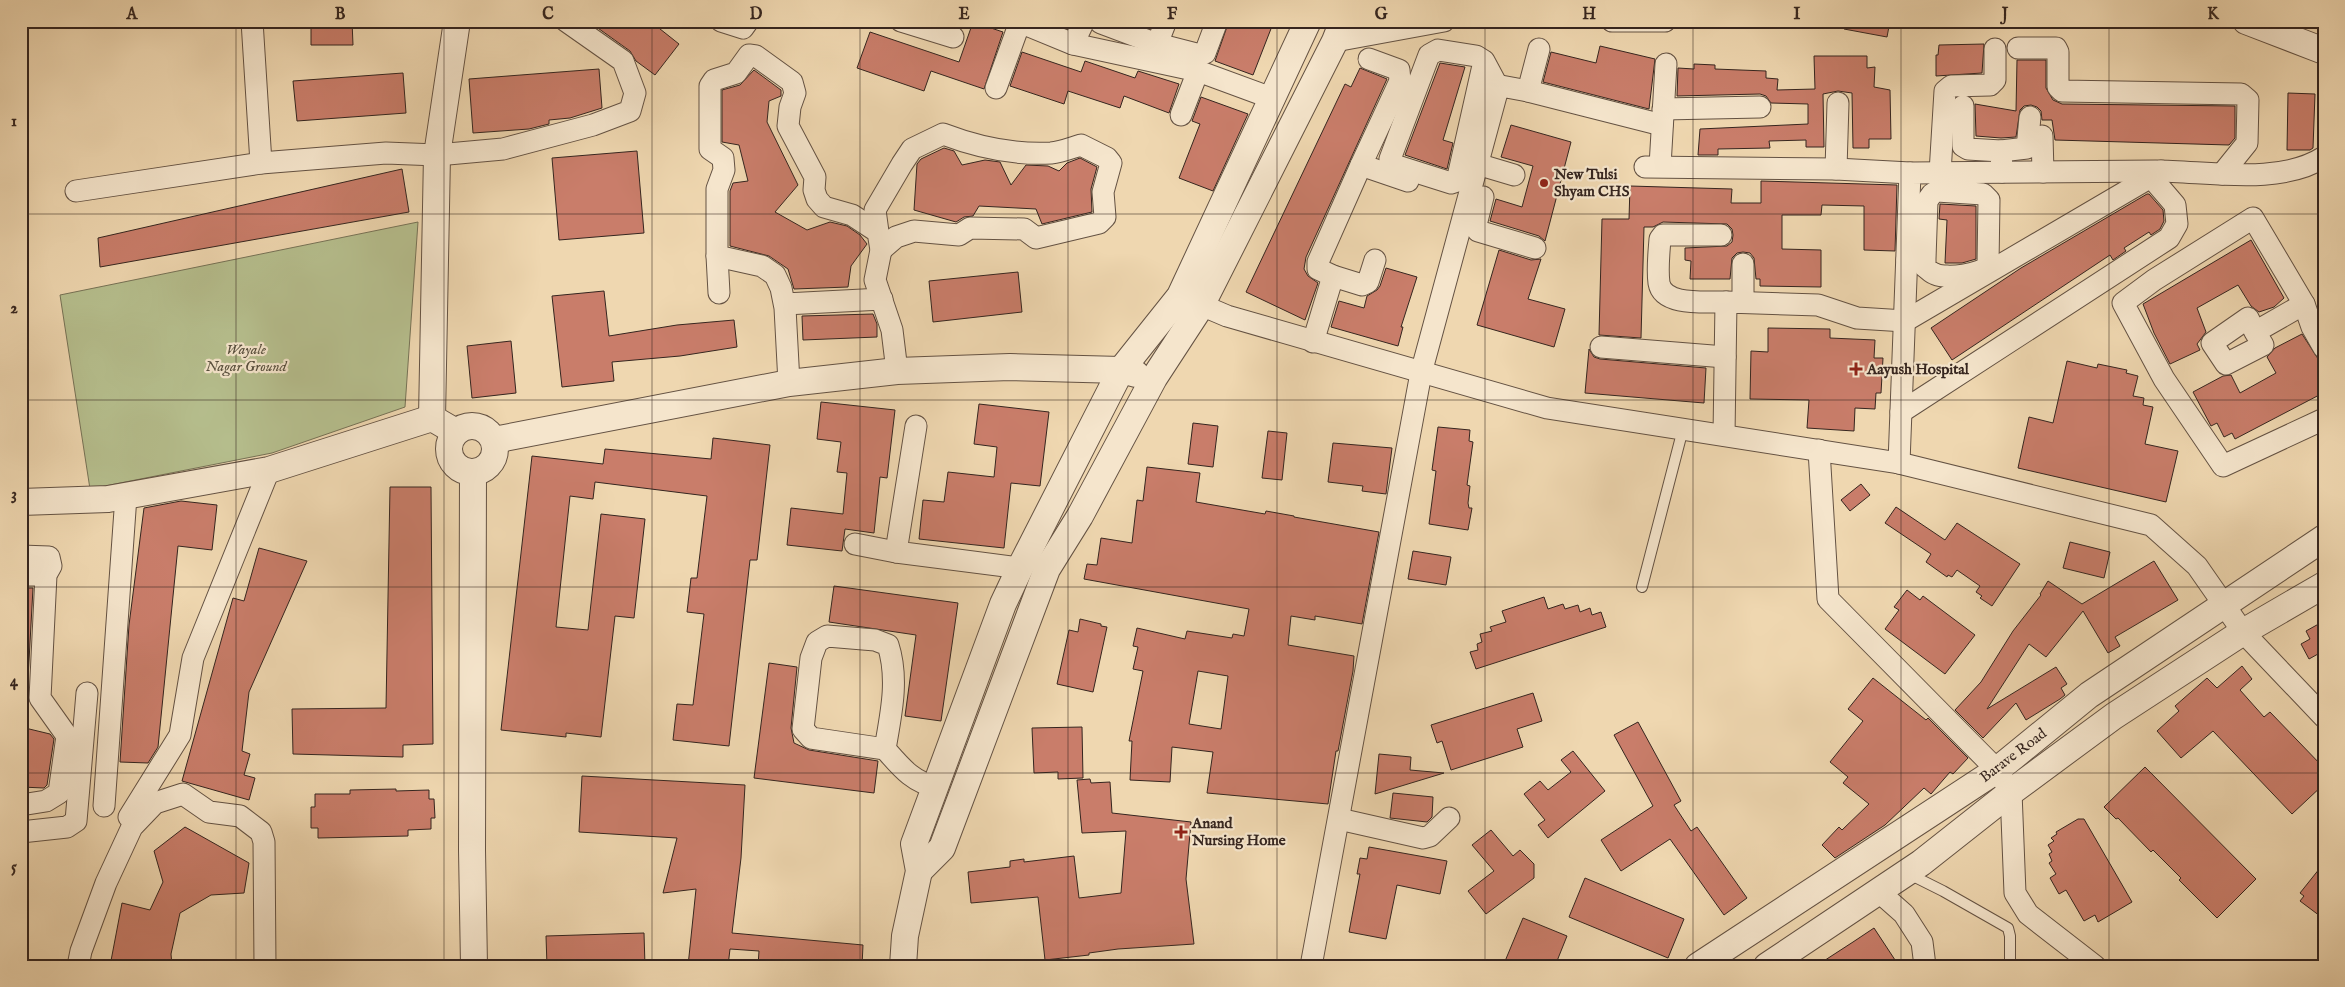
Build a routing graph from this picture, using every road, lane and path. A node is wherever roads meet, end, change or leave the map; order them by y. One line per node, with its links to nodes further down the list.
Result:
1 (252, 21): 45 (street)
2 (457, 21): 43 (street)
3 (566, 21): 43 (street)
4 (721, 21): 5 (street)
5 (748, 21)
6 (901, 21): 19 (street)
7 (1051, 21): 18 (street)
8 (1101, 21): 20 (street)
9 (1166, 21): 20 (street)
10 (1217, 21): 25 (street)
11 (1308, 21): 33 (street)
12 (1444, 21): 17 (street)
13 (1612, 21): 14 (street)
14 (1666, 21)
15 (2246, 21): 24 (street)
16 (1019, 22): 18 (street); 30 (street)
17 (1339, 31): 68 (street)
18 (1079, 33): 25 (street)
19 (953, 36)
20 (1157, 44): 25 (street)
21 (2018, 48): 55 (street)
22 (1539, 49): 32 (street)
23 (1995, 49): 52 (street)
24 (2324, 51)
25 (1179, 59): 29 (street)
26 (1369, 59): 46 (street)
27 (1484, 61): 27 (street); 31 (street)
28 (1666, 64): 38 (street)
29 (1198, 71): 33 (street); 37 (street)
30 (996, 88)
31 (1499, 89): 32 (street); 47 (street)
32 (1528, 91): 38 (street)
33 (1274, 99): 68 (street)
34 (1838, 103): 48 (street)
35 (1963, 106): 42 (street)
36 (1760, 107): 38 (street)
37 (1181, 115)
38 (1662, 117): 48 (street)
39 (2030, 117): 42 (street)
40 (1503, 118): 47 (street)
41 (2042, 136): 50 (street)
42 (2001, 151): 49 (street)
43 (437, 155): 45 (street); 84 (street)
44 (2324, 157): 55 (street)
45 (261, 163): 56 (street)
46 (1361, 164): 57 (street); 65 (street)
47 (1483, 166): 53 (street); 57 (street); 60 (street)
48 (1836, 169): 51 (street)
49 (2002, 172): 50 (street); 52 (street)
50 (2043, 172): 54 (street)
51 (1910, 173): 52 (street); 62 (street)
52 (1940, 173)
53 (1514, 174)
54 (2156, 174): 55 (street); 72 (street); 83 (street)
55 (2222, 174)
56 (76, 192)
57 (1467, 202): 80 (street)
58 (1721, 235): 69 (street)
59 (879, 241): 59 (street); 61 (street); 67 (street)
60 (1535, 248)
61 (717, 256): 66 (street); 70 (street)
62 (1916, 259): 62 (street); 72 (street)
63 (1375, 260): 65 (street)
64 (1743, 264): 69 (street)
65 (1333, 276): 74 (street)
66 (719, 293)
67 (882, 299): 70 (street); 79 (street)
68 (1190, 301): 74 (street); 78 (street); 81 (street)
69 (1734, 302): 72 (street); 77 (street)
70 (785, 304): 82 (street)
71 (2304, 304): 73 (street); 76 (street); 85 (street)
72 (1904, 321): 83 (street)
73 (2256, 332)
74 (1313, 342): 80 (street)
75 (1601, 346): 77 (street)
76 (2324, 348)
77 (1725, 356): 89 (street)
78 (1121, 370): 79 (street); 81 (street); 101 (street)
79 (897, 371): 82 (street)
80 (1421, 373): 87 (street); 117 (street)
81 (1154, 378): 120 (street)
82 (789, 383): 90 (street)
83 (1901, 412): 92 (street)
84 (432, 418): 88 (street); 93 (street)
85 (2324, 418)
86 (916, 426): 99 (street)
87 (1683, 429): 89 (street); 105 (lane)
88 (456, 432): 90 (street); 94 (street)
89 (1724, 435): 91 (street)
90 (494, 440): 94 (street)
91 (1819, 450): 92 (street); 111 (street)
92 (1899, 463): 106 (street)
93 (269, 470): 95 (street); 119 (street)
94 (472, 472): 125 (street)
95 (126, 496): 96 (street); 115 (street)
96 (21, 502)
97 (2324, 538): 106 (street, Barave Road)
98 (855, 544): 99 (street)
99 (896, 552): 101 (street)
100 (21, 556): 103 (street)
101 (1020, 568): 112 (street)
102 (21, 575): 103 (street)
103 (46, 575): 114 (street)
104 (2324, 585): 107 (street, Barave Road)
105 (1642, 587)
106 (2224, 605): 107 (street); 111 (street, Barave Road)
107 (2243, 632): 109 (street); 113 (street, Barave Road)
108 (87, 693): 118 (street)
109 (2324, 717)
110 (885, 749): 110 (street); 112 (street)
111 (1997, 770): 113 (street); 128 (street, Barave Road)
112 (937, 787): 120 (street)
113 (2010, 792): 121 (street, Barave Road); 132 (street)
114 (21, 805)
115 (104, 806)
116 (1449, 818): 117 (street)
117 (1339, 819): 127 (street)
118 (21, 832)
119 (108, 850)
120 (919, 871): 126 (street)
121 (1906, 873): 122 (street, Barave Road); 131 (lane)
122 (1878, 891): 129 (street, Barave Road); 130 (street)
123 (78, 966): 124 (street)
124 (265, 966)
125 (474, 966)
126 (903, 966)
127 (1311, 966)
128 (1698, 966)
129 (1767, 966)
130 (1924, 966)
131 (2010, 966)
132 (2095, 966)

